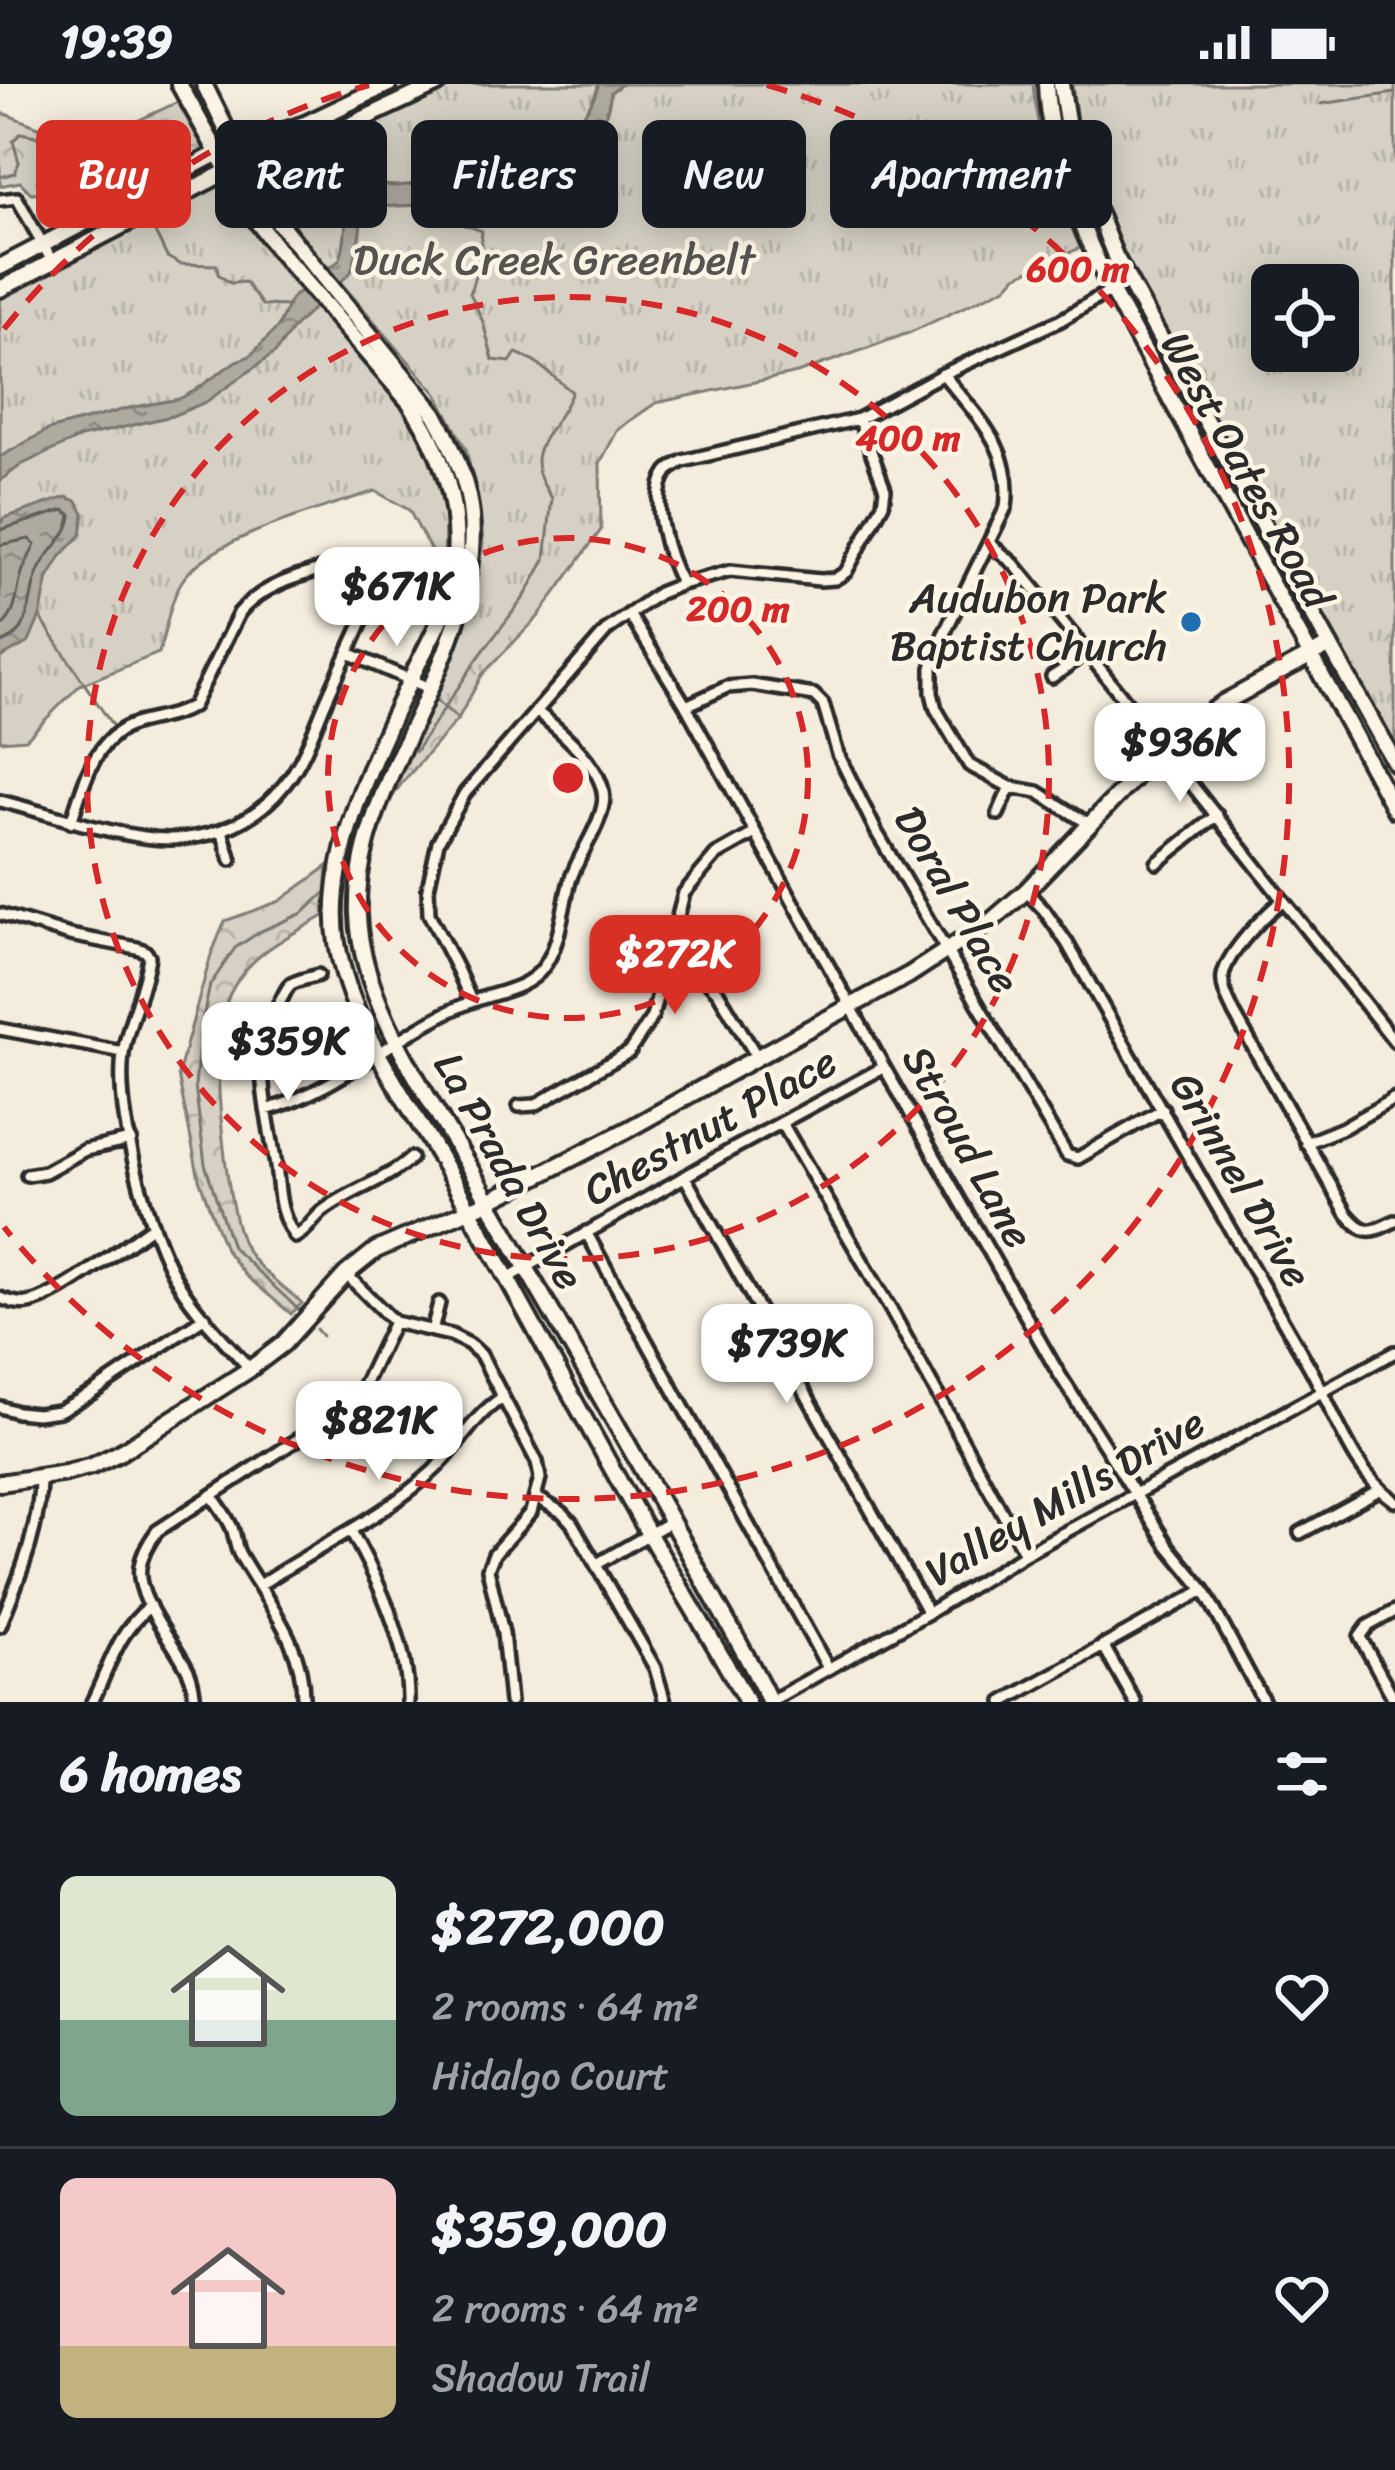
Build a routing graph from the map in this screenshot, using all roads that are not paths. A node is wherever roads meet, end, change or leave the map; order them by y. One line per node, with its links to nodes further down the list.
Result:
1 (179, 84): 10 (main road, La Prada Drive)
2 (204, 84): 7 (main road, La Prada Drive)
3 (389, 84): 8 (main road)
4 (438, 84): 9 (main road)
5 (1046, 84): 22 (main road, West Oates Road)
6 (1060, 84): 18 (main road, West Oates Road)
7 (221, 120)
8 (313, 120)
9 (361, 120)
10 (215, 152)
11 (215, 155): 16 (main road)
12 (215, 178): 19 (main road)
13 (0, 200): 16 (street)
14 (266, 228): 17 (main road, La Prada Drive)
15 (276, 228): 17 (main road, La Prada Drive)
16 (43, 245): 19 (street); 20 (main road)
17 (285, 245): 26 (main road, La Prada Drive)
18 (1115, 256): 22 (main road); 23 (main road, West Oates Road)
19 (53, 263): 21 (main road)
20 (0, 267)
21 (0, 290)
22 (1111, 290): 23 (main road); 24 (street); 33 (main road, West Oates Road)
23 (1154, 332): 30 (main road, West Oates Road)
24 (943, 374): 25 (street); 27 (street)
25 (859, 419): 28 (street); 28 (street)
26 (443, 444): 35 (main road, La Prada Drive); 36 (main road, La Prada Drive)
27 (989, 543): 31 (street); 41 (street)
28 (682, 584): 29 (street)
29 (629, 614): 37 (street, Stroud Lane); 38 (street)
30 (1330, 645): 33 (main road); 40 (main road, West Oates Road)
31 (1086, 652): 34 (street); 39 (street)
32 (347, 653): 35 (street); 46 (street); 48 (street)
33 (1310, 656): 39 (main road); 43 (main road, West Oates Road)
34 (1052, 676)
35 (410, 680): 36 (street); 64 (main road, La Prada Drive)
36 (429, 688): 61 (main road, La Prada Drive)
37 (686, 706): 49 (street, Stroud Lane); 55 (street, Doral Place)
38 (536, 711): 58 (street); 58 (street)
39 (1163, 748): 45 (street); 47 (main road)
40 (1395, 764)
41 (1010, 787): 44 (street); 47 (street)
42 (0, 801): 46 (street)
43 (1394, 807)
44 (998, 814)
45 (1216, 815): 51 (street); 53 (street)
46 (71, 822): 48 (street)
47 (1089, 824): 52 (main road)
48 (222, 831): 50 (street)
49 (755, 833): 56 (street); 59 (street, Stroud Lane)
50 (231, 860)
51 (1157, 862)
52 (1026, 891): 55 (main road); 69 (street, Grinnel Drive)
53 (1283, 900): 62 (street); 73 (street)
54 (0, 914): 63 (street)
55 (946, 951): 59 (main road); 69 (street, Doral Place)
56 (665, 966): 65 (street); 68 (street)
57 (318, 975): 70 (street)
58 (471, 1001): 61 (street)
59 (851, 1006): 65 (main road); 66 (street, Stroud Lane)
60 (0, 1029): 63 (street)
61 (397, 1040): 64 (street); 77 (main road, La Prada Drive)
62 (1395, 1042)
63 (123, 1052): 72 (street)
64 (379, 1053): 70 (street); 78 (main road, La Prada Drive)
65 (757, 1057): 77 (main road)
66 (884, 1067): 71 (street, Chestnut Place); 98 (street, Stroud Lane)
67 (1395, 1098): 73 (street)
68 (519, 1106)
69 (1163, 1109): 92 (street, Grinnel Drive)
70 (266, 1110): 74 (street)
71 (782, 1123): 76 (street, Chestnut Place); 106 (street)
72 (131, 1140): 75 (street); 80 (street)
73 (1306, 1143): 79 (street)
74 (411, 1157)
75 (27, 1175)
76 (685, 1177): 81 (street, Chestnut Place); 112 (street)
77 (488, 1202): 78 (main road); 82 (main road, La Prada Drive)
78 (469, 1211): 83 (main road); 84 (main road, La Prada Drive)
79 (1395, 1221)
80 (153, 1226): 85 (street); 87 (street)
81 (586, 1232): 82 (street, Chestnut Place); 115 (street)
82 (524, 1268): 84 (street, Chestnut Place); 102 (main road, La Prada Drive)
83 (346, 1274): 88 (street); 91 (main road)
84 (506, 1279): 105 (main road, La Prada Drive)
85 (0, 1298)
86 (439, 1303): 89 (street)
87 (205, 1317): 91 (street); 94 (street)
88 (394, 1322): 89 (street); 99 (street)
89 (432, 1331): 93 (street)
90 (1395, 1352): 92 (street, Valley Mills Drive)
91 (250, 1369): 95 (main road)
92 (1323, 1390): 97 (street, Grinnel Drive); 98 (street, Valley Mills Drive)
93 (503, 1397): 100 (street); 103 (street)
94 (0, 1407)
95 (40, 1478): 96 (main road); 113 (street)
96 (0, 1483)
97 (1379, 1490): 101 (street, Grinnel Drive); 104 (street)
98 (1136, 1493): 106 (street, Valley Mills Drive); 109 (street, Stroud Lane)
99 (212, 1496): 108 (street); 110 (street)
100 (536, 1497): 107 (street); 121 (street)
101 (1395, 1502)
102 (672, 1521): 105 (street); 124 (main road, La Prada Drive)
103 (351, 1531): 108 (street); 120 (street)
104 (1300, 1533)
105 (649, 1534): 107 (street); 123 (main road, La Prada Drive)
106 (1025, 1554): 112 (street, Valley Mills Drive)
107 (597, 1564): 122 (street)
108 (260, 1586): 119 (street)
109 (1204, 1590): 114 (street); 127 (street, Stroud Lane)
110 (150, 1606): 117 (street); 118 (street)
111 (1395, 1611): 116 (street)
112 (928, 1613): 115 (street, Valley Mills Drive)
113 (0, 1626)
114 (1103, 1645): 125 (street); 126 (street)
115 (828, 1668): 124 (street, Valley Mills Drive)
116 (1395, 1701)
117 (92, 1702)
118 (195, 1702)
119 (303, 1702)
120 (408, 1702)
121 (510, 1702)
122 (665, 1702)
123 (747, 1702)
124 (770, 1702)
125 (1003, 1702)
126 (1135, 1702)
127 (1264, 1702)

